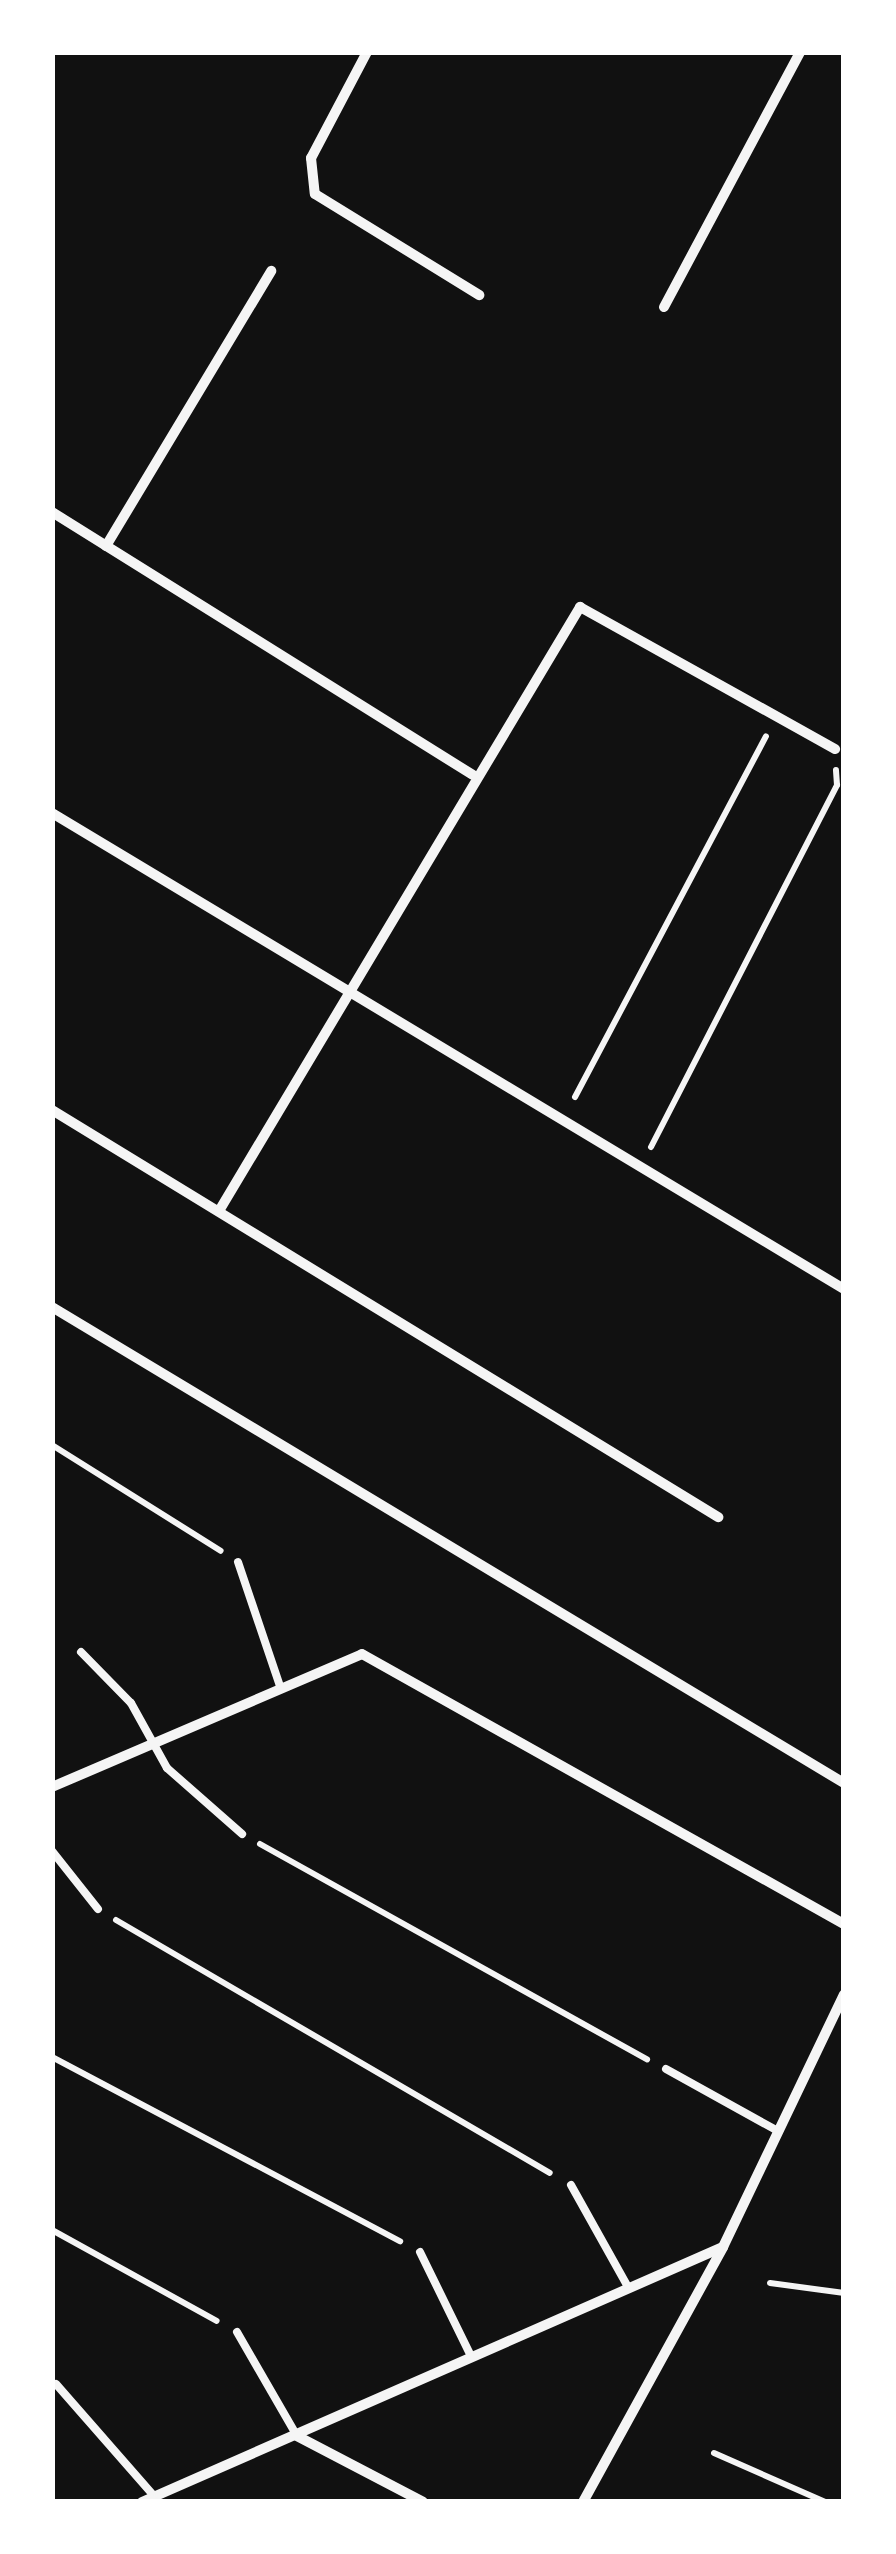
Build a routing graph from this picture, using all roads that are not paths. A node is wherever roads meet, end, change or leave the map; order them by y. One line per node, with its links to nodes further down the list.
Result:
1 (366, 52): 4 (street)
2 (800, 52): 5 (street)
3 (271, 271): 7 (street)
4 (479, 295)
5 (664, 307)
6 (52, 512): 7 (street)
7 (106, 546): 9 (street)
8 (834, 749): 9 (street)
9 (474, 775): 11 (street)
10 (52, 812): 11 (street)
11 (348, 990): 13 (street); 14 (street)
12 (52, 1110): 13 (street)
13 (219, 1211): 16 (street)
14 (844, 1289)
15 (52, 1306): 21 (street)
16 (718, 1518)
17 (238, 1562): 19 (lane)
18 (81, 1652): 20 (lane)
19 (281, 1689): 20 (street); 26 (street)
20 (151, 1743): 22 (street); 23 (lane)
21 (844, 1783)
22 (52, 1787)
23 (242, 1834)
24 (52, 1851): 25 (lane)
25 (98, 1909)
26 (844, 1924)
27 (844, 1994): 29 (street)
28 (666, 2069): 29 (lane)
29 (778, 2131): 31 (street)
30 (570, 2185): 33 (lane)
31 (724, 2247): 33 (street); 41 (street)
32 (420, 2252): 35 (lane)
33 (628, 2287): 35 (street)
34 (237, 2332): 37 (lane)
35 (470, 2354): 37 (street)
36 (56, 2384): 38 (lane)
37 (296, 2436): 38 (street); 40 (street)
38 (154, 2496): 39 (street)
39 (142, 2502)
40 (423, 2502)
41 (583, 2502)

